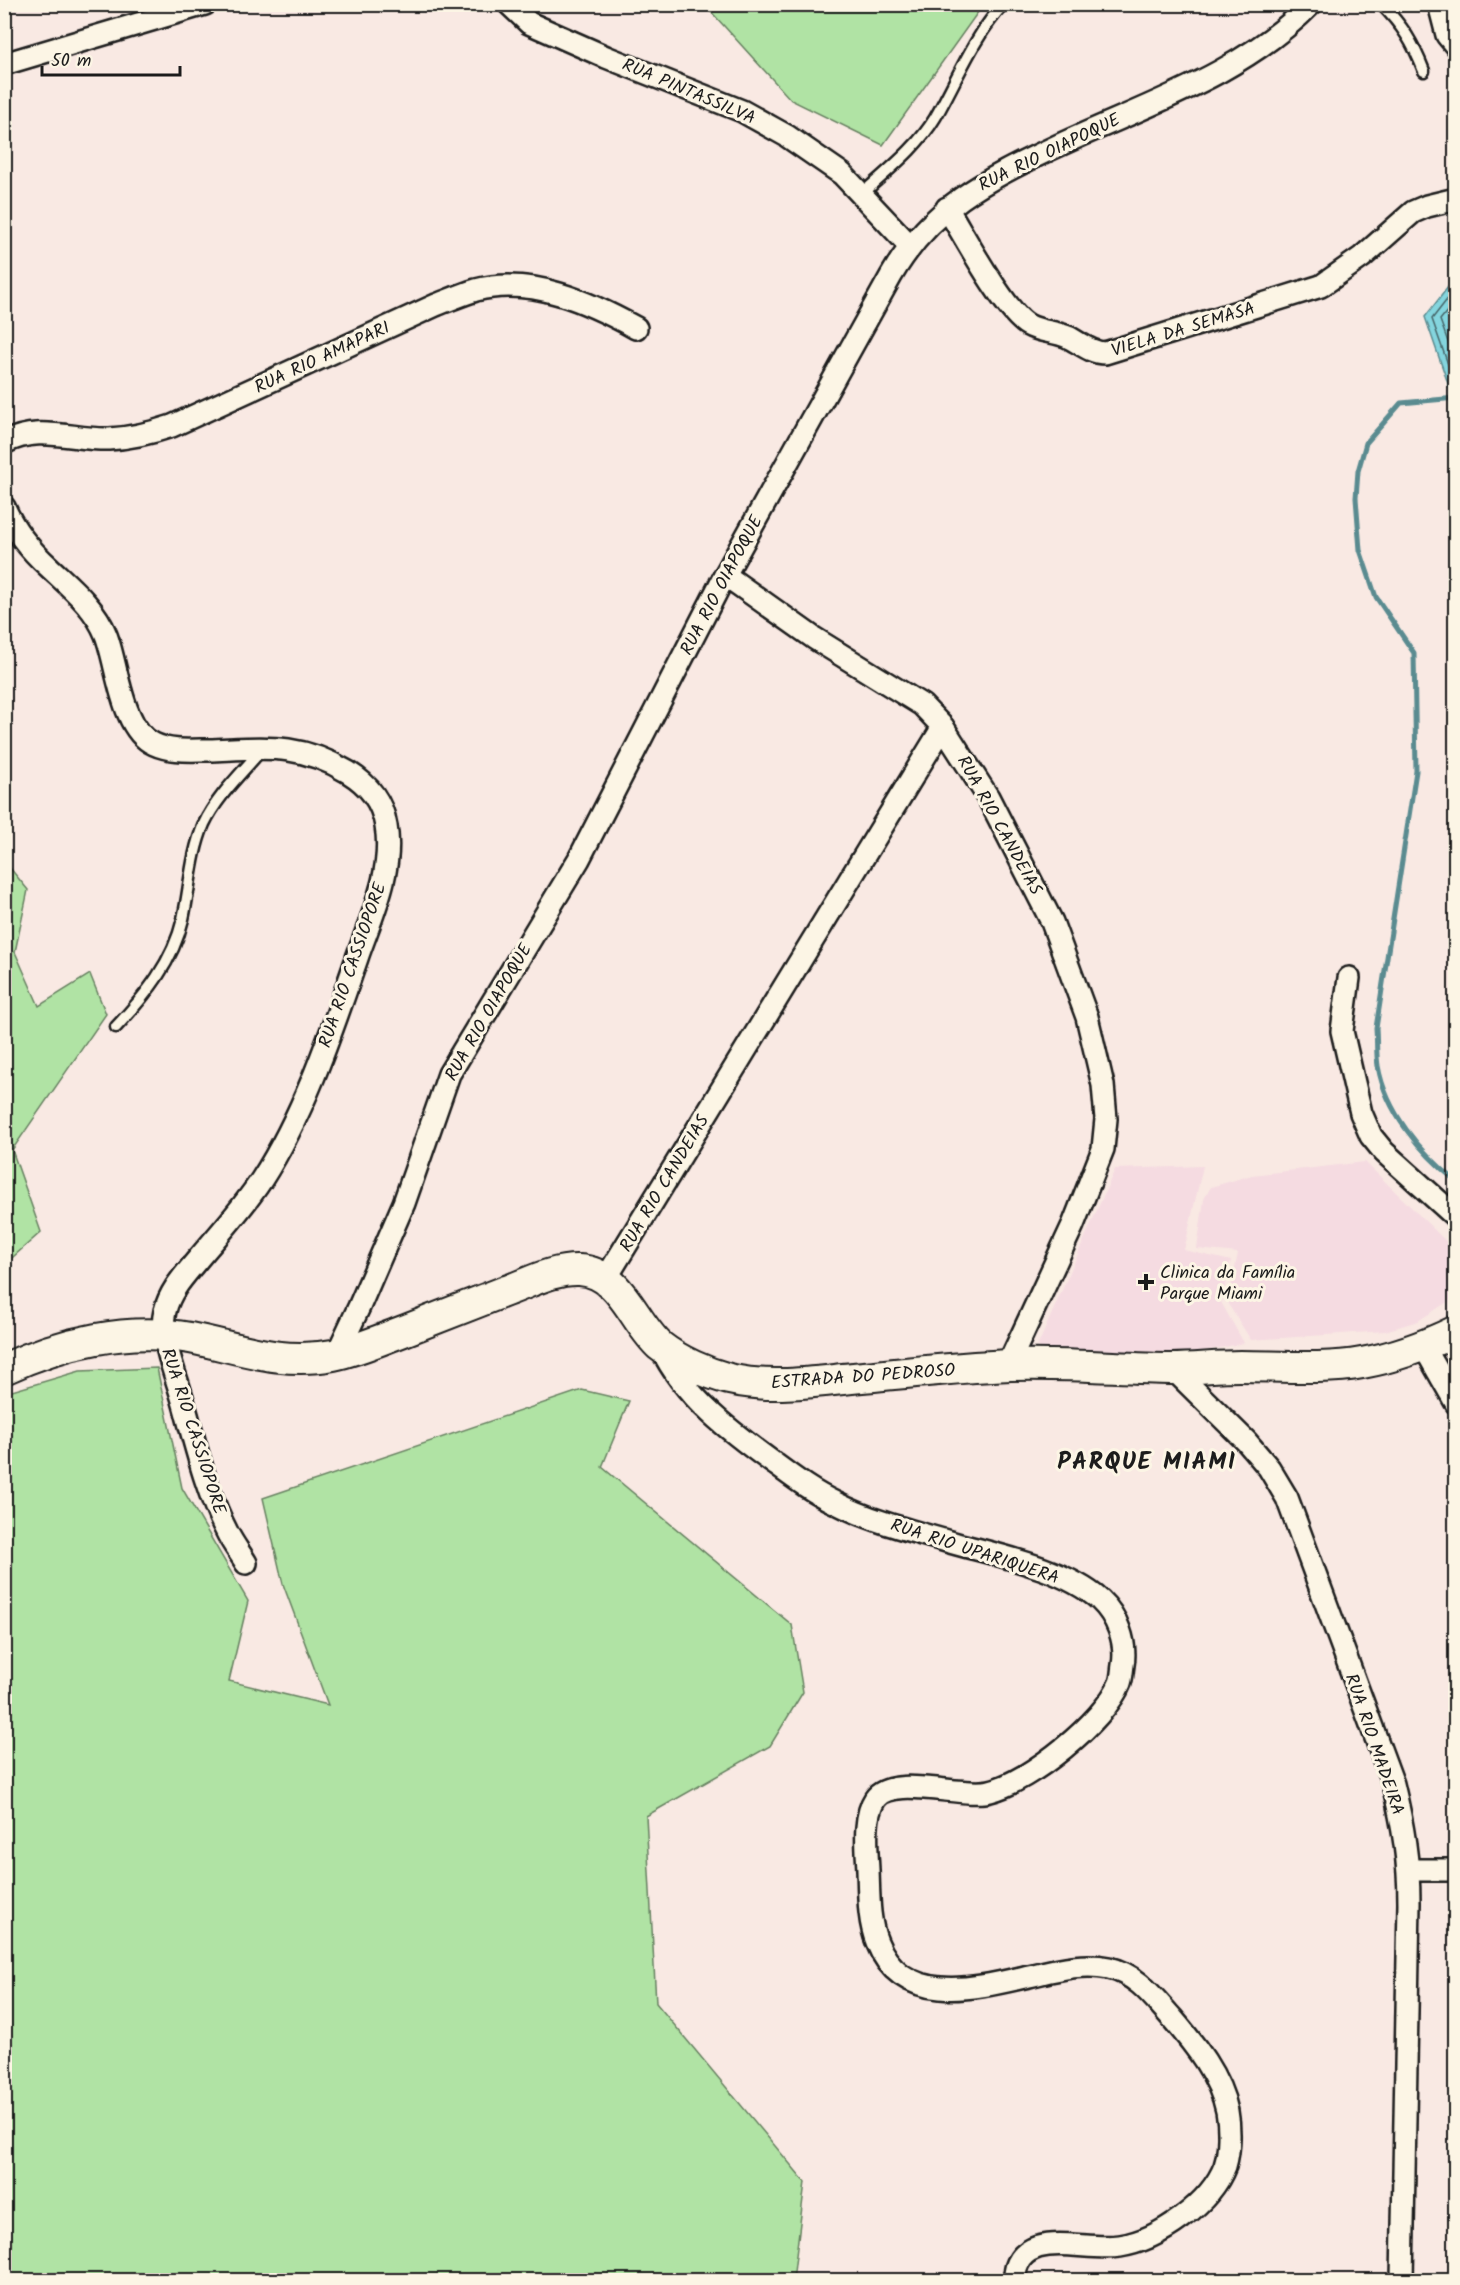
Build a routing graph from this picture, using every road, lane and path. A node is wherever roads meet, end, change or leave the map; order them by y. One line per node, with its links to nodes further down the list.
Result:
1 (205, 4): 8 (street)
2 (509, 4): 10 (street, RUA PINTASSILVA)
3 (1004, 4): 10 (lane)
4 (1311, 4): 12 (street, RUA RIO OIAPOQUE)
5 (1381, 4): 9 (lane)
6 (1439, 4): 7 (street)
7 (1455, 46)
8 (4, 64)
9 (1424, 71)
10 (862, 194): 13 (street, RUA PINTASSILVA)
11 (1455, 199): 12 (street, VIELA DA SEMASA)
12 (947, 208): 13 (street, RUA RIO OIAPOQUE)
13 (910, 246): 17 (street, RUA RIO OIAPOQUE)
14 (636, 328): 15 (street, RUA RIO AMAPARI)
15 (4, 443)
16 (4, 507): 19 (street, RUA RIO CASSIOPORE)
17 (725, 575): 18 (street); 28 (street, RUA RIO OIAPOQUE)
18 (943, 727): 23 (street, RUA RIO CANDEIAS); 29 (street, RUA RIO CANDEIAS)
19 (263, 748): 21 (lane); 25 (street, RUA RIO CASSIOPORE)
20 (1349, 978): 22 (street)
21 (116, 1027)
22 (1455, 1217)
23 (605, 1280): 26 (main road, ESTRADA DO PEDROSO); 28 (main road, ESTRADA DO PEDROSO)
24 (1455, 1331): 27 (main road, ESTRADA DO PEDROSO)
25 (164, 1336): 28 (main road, ESTRADA DO PEDROSO); 30 (main road, ESTRADA DO PEDROSO); 33 (street, RUA RIO CASSIOPORE)
26 (660, 1345): 29 (main road, ESTRADA DO PEDROSO); 36 (street, RUA RIO UPARIQUERA)
27 (1424, 1347): 31 (main road, ESTRADA DO PEDROSO); 32 (street)
28 (337, 1354)
29 (1008, 1365): 31 (main road, ESTRADA DO PEDROSO)
30 (4, 1368)
31 (1173, 1369): 34 (street, RUA RIO MADEIRA)
32 (1455, 1403)
33 (246, 1563)
34 (1409, 1870): 35 (street); 37 (street, RUA RIO MADEIRA)
35 (1455, 1870)
36 (1015, 2280)
37 (1402, 2280)

